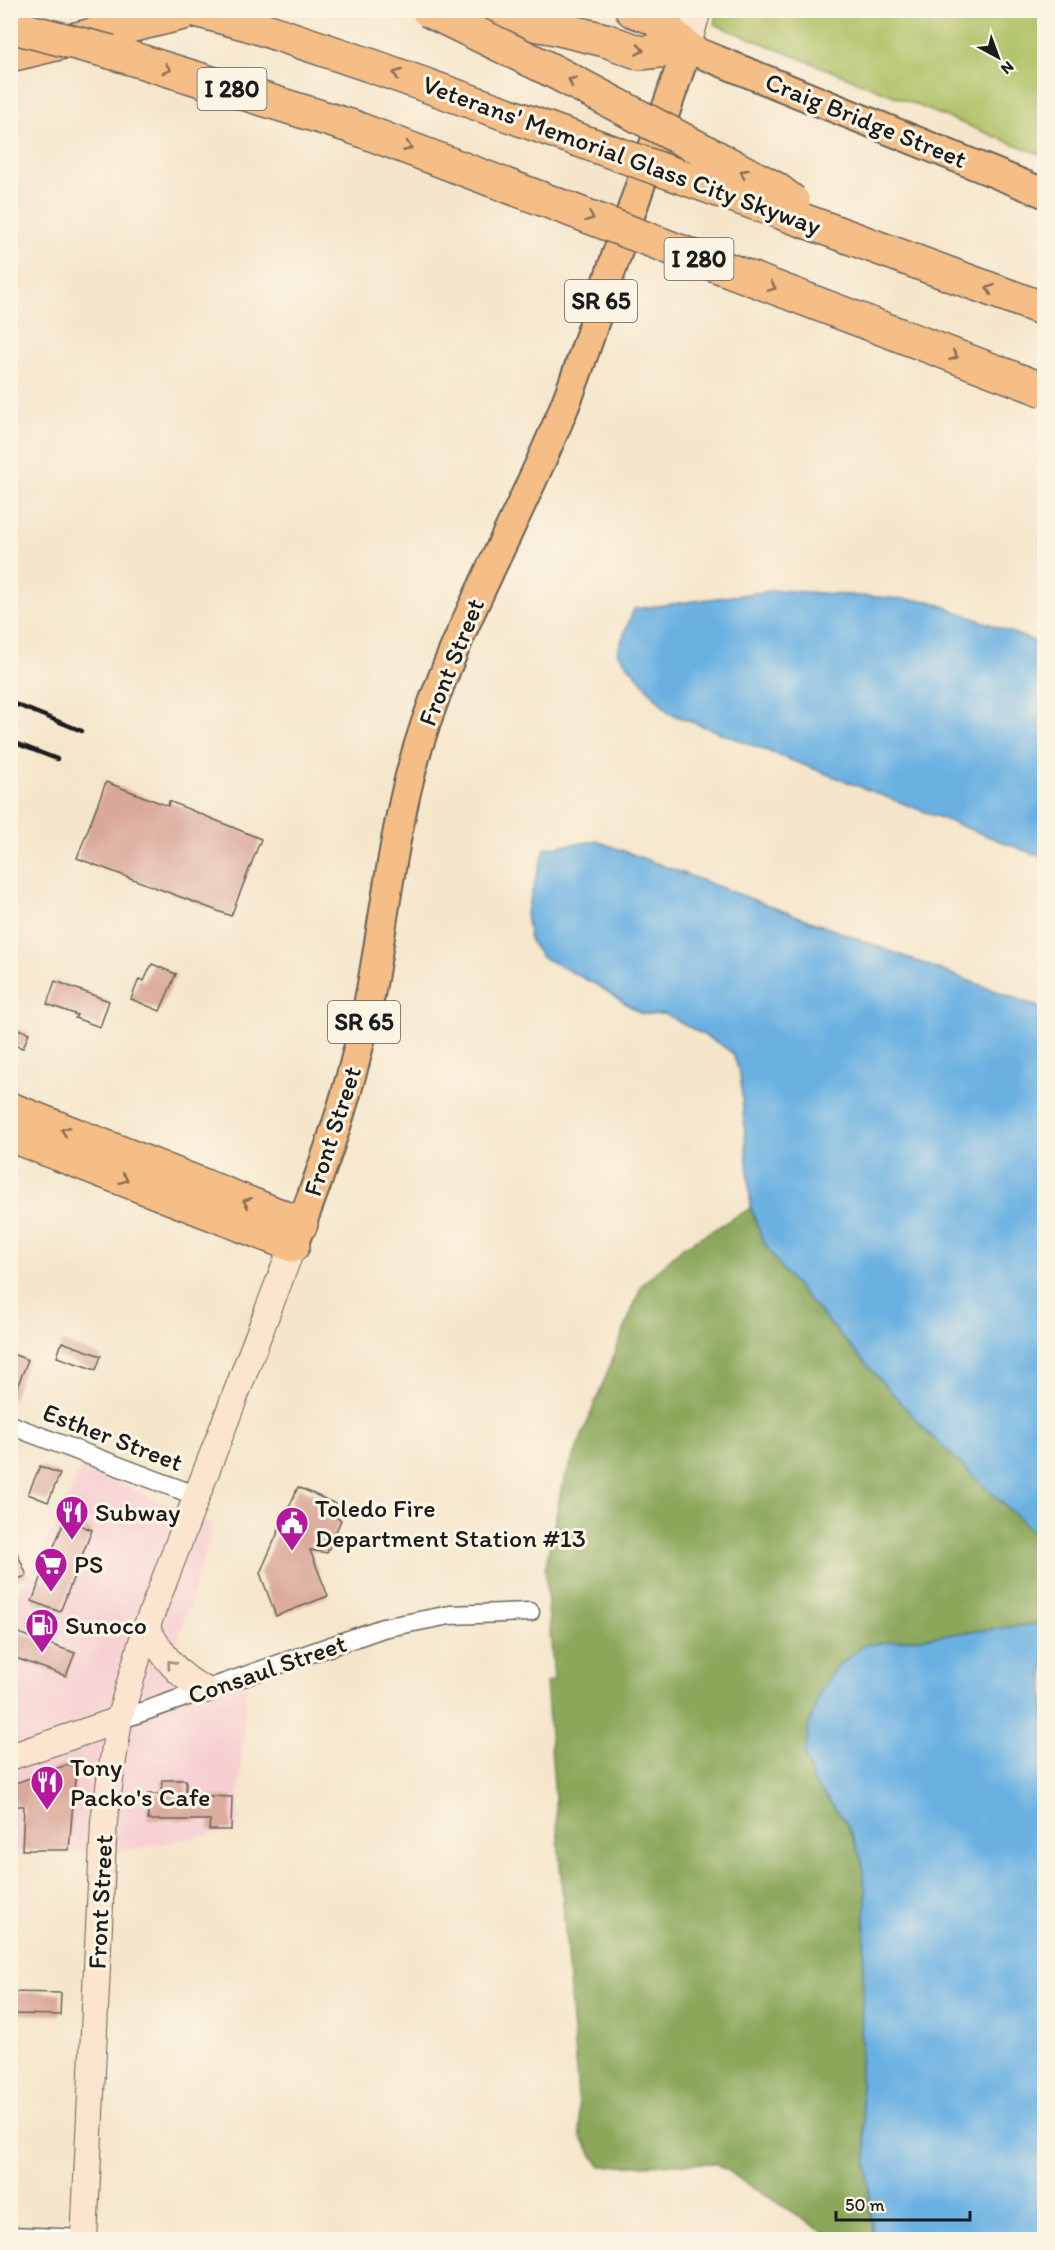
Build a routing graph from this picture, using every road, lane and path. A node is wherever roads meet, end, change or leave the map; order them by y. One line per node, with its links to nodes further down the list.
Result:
1 (196, 10): 10 (highway); 12 (highway, Veterans' Memorial Glass City Skyway / I 280, one-way to 1, bridge)
2 (428, 10): 12 (highway, one-way to 2, bridge)
3 (444, 10): 8 (highway, one-way to 8)
4 (632, 10): 8 (highway)
5 (698, 10): 8 (street, Front Street)
6 (10, 26): 9 (highway, I 280, bridge)
7 (10, 38): 9 (highway, bridge)
8 (687, 48): 11 (main road, Craig Bridge Street); 17 (main road, Front Street / SR 65)
9 (111, 52): 14 (highway, I 280, one-way to 14, bridge)
10 (10, 55)
11 (1044, 193)
12 (827, 229): 13 (highway, Veterans' Memorial Glass City Skyway / I 280, one-way to 12)
13 (1044, 309)
14 (1044, 390)
15 (10, 1109): 17 (highway, one-way to 15)
16 (10, 1135): 17 (highway, one-way to 17)
17 (297, 1234): 19 (street, Front Street)
18 (10, 1425): 19 (street, Esther Street)
19 (196, 1496): 21 (street, Front Street)
20 (530, 1612): 22 (street, Consaul Street)
21 (146, 1628): 22 (street, one-way to 21); 23 (street, Front Street)
22 (206, 1690): 23 (street, Consaul Street)
23 (119, 1720): 24 (street, Consaul Street); 26 (street, Front Street)
24 (10, 1757)
25 (10, 2236): 26 (street)
26 (84, 2239)

